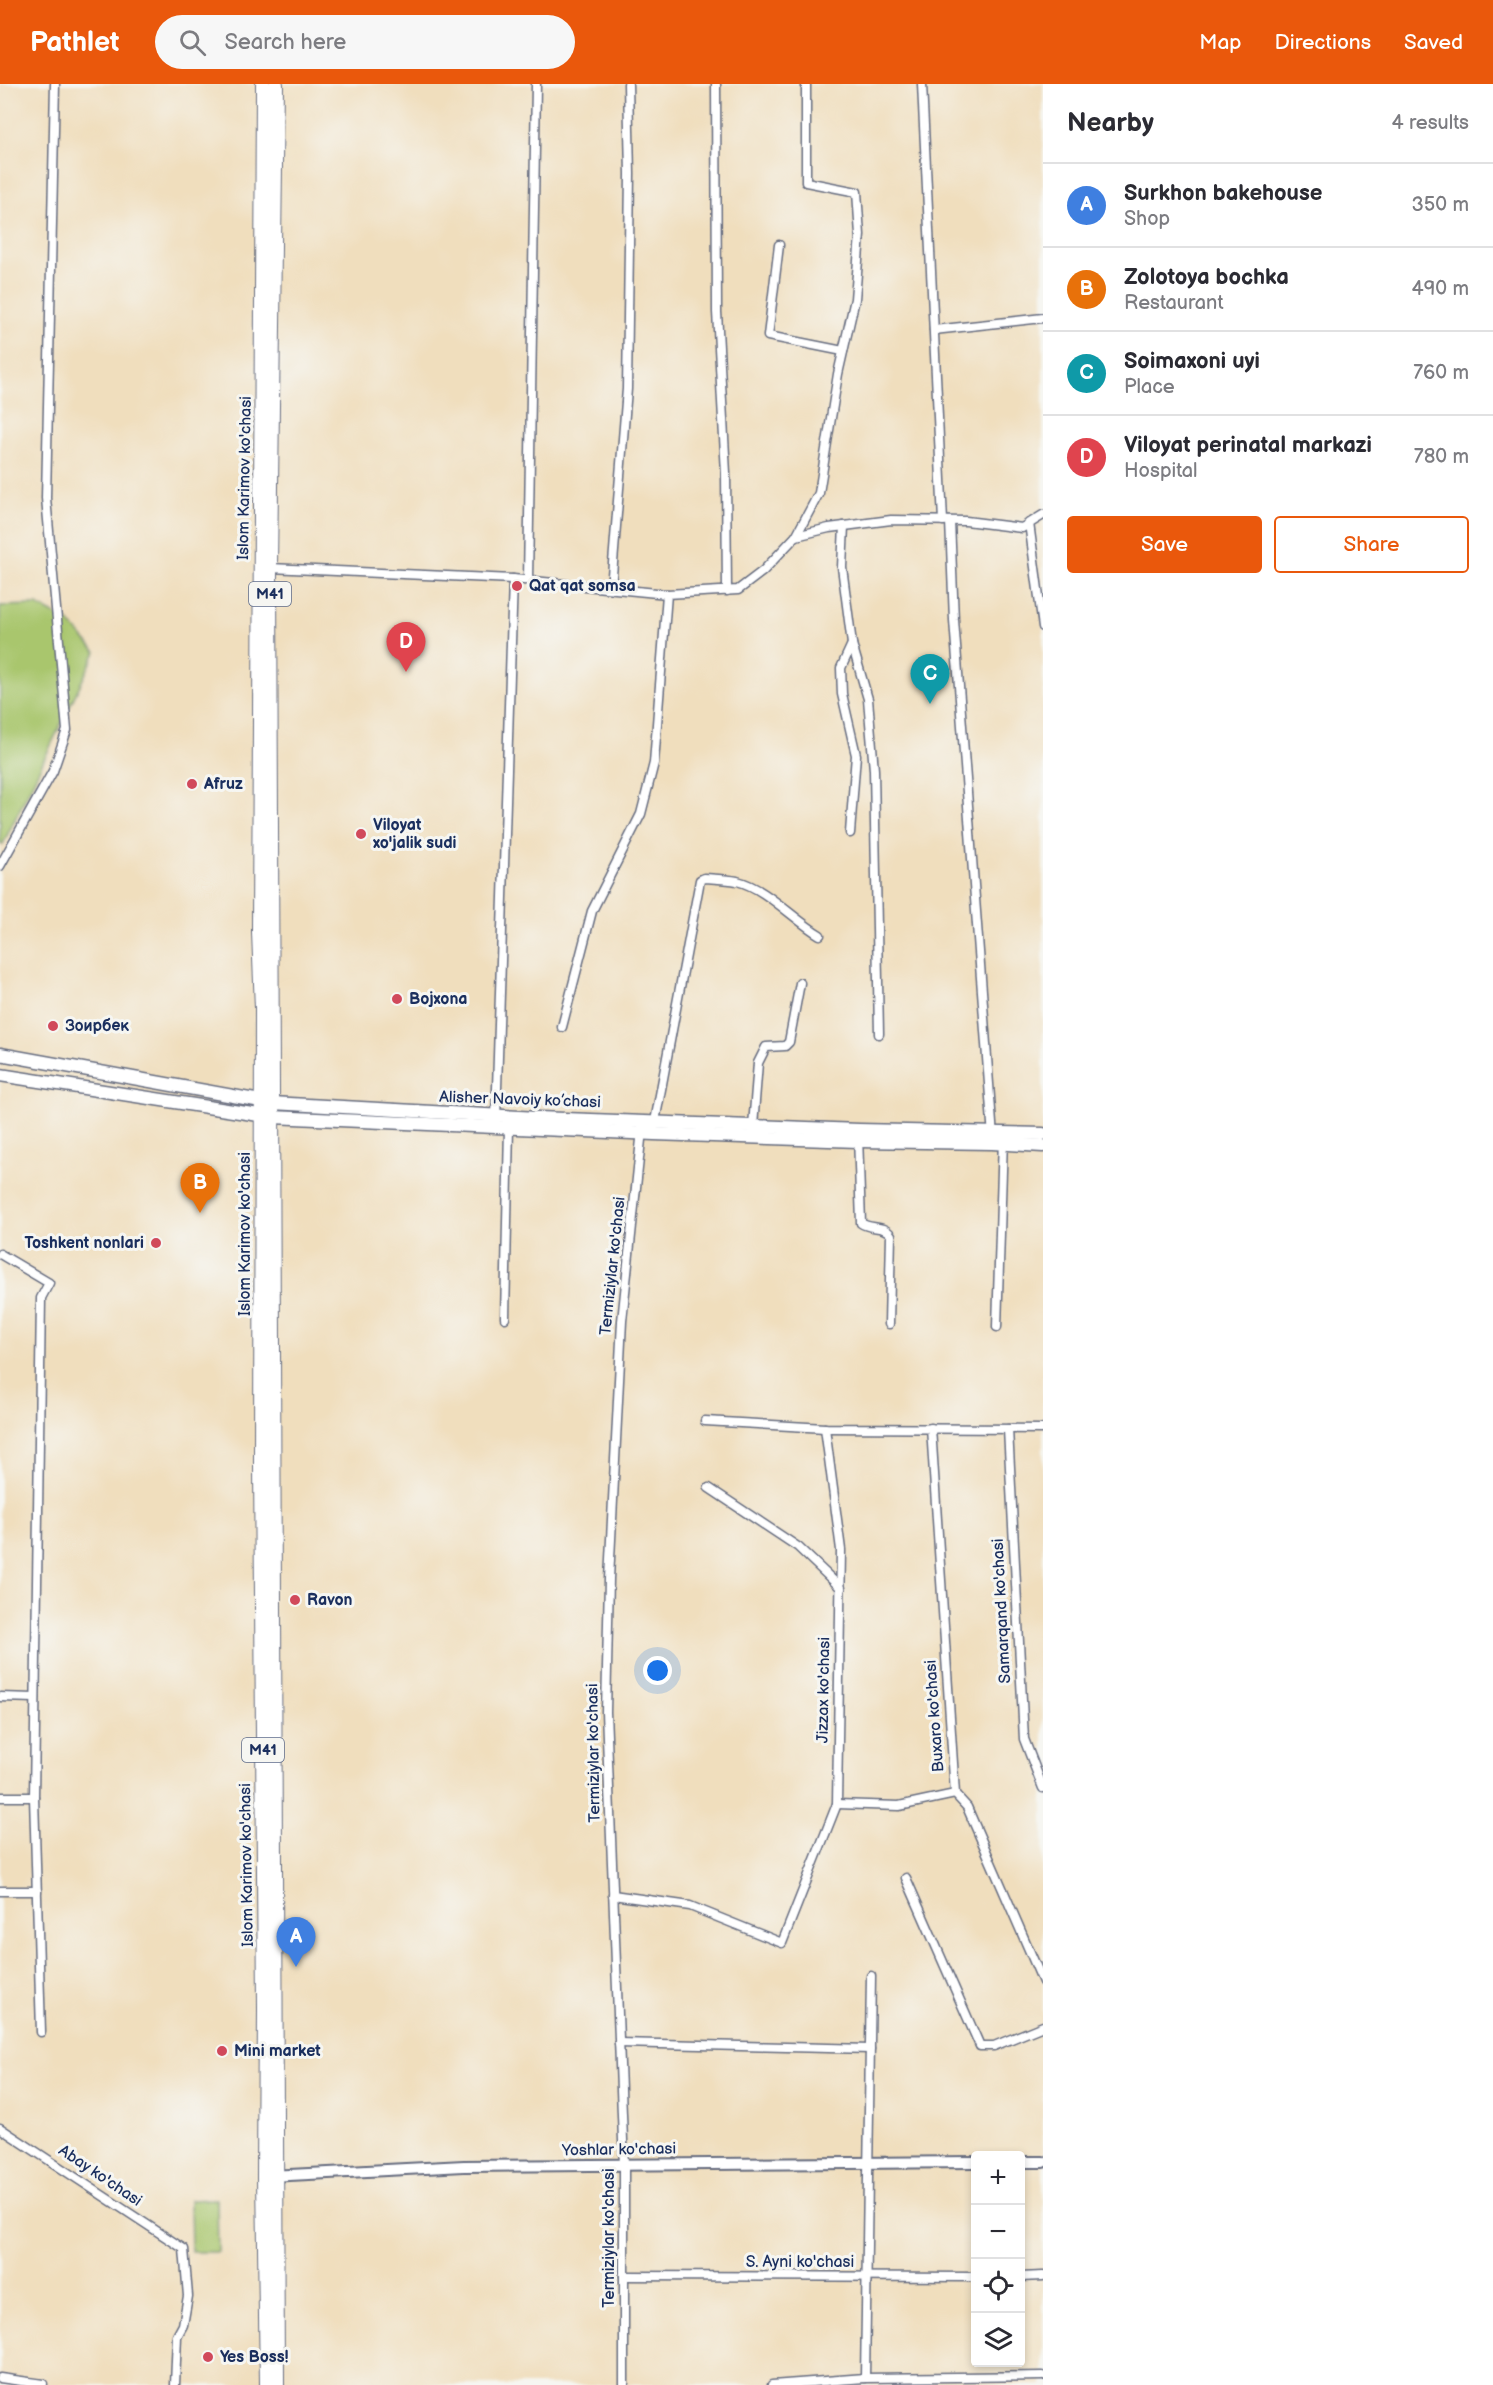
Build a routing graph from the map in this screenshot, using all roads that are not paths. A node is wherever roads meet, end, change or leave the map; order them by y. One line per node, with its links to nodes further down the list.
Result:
1 (55, 84): 27 (street)
2 (263, 84): 34 (main road, Islom Karimov ko'chasi / M41)
3 (276, 84): 18 (main road, Islom Karimov ko'chasi / M41)
4 (536, 84): 20 (street)
5 (628, 84): 21 (street)
6 (716, 84): 22 (street)
7 (806, 84): 12 (street)
8 (922, 84): 11 (street)
9 (779, 245): 12 (street)
10 (1043, 318): 11 (street)
11 (934, 330): 14 (street)
12 (843, 351): 17 (street)
13 (1043, 514): 15 (street)
14 (947, 521): 15 (street); 16 (street); 41 (street)
15 (1029, 523): 24 (street)
16 (844, 526): 17 (street); 25 (street)
17 (796, 536): 22 (street)
18 (270, 568): 19 (street); 34 (main road, Islom Karimov ko'chasi / M41)
19 (513, 579): 20 (street); 35 (street)
20 (528, 580): 21 (street)
21 (611, 588): 23 (street)
22 (727, 591): 23 (street)
23 (667, 594): 30 (street)
24 (1043, 627)
25 (852, 644): 26 (street); 31 (street)
26 (850, 833)
27 (0, 866)
28 (820, 935): 38 (street, Termiziylar ko'chasi)
29 (800, 983): 36 (street)
30 (562, 1027)
31 (879, 1034)
32 (0, 1054): 34 (main road, Alisher Navoiy ko’chasi)
33 (0, 1076): 34 (main road, Alisher Navoiy ko’chasi)
34 (267, 1109): 35 (main road, Alisher Navoiy ko’chasi); 77 (main road, Islom Karimov ko'chasi / M41)
35 (496, 1121): 37 (main road, Alisher Navoiy ko’chasi); 38 (main road, Alisher Navoiy ko’chasi)
36 (753, 1126): 38 (main road, Alisher Navoiy ko’chasi); 40 (main road, Alisher Navoiy ko’chasi)
37 (509, 1127): 38 (main road, Alisher Navoiy ko’chasi); 44 (street)
38 (648, 1127): 40 (main road, Alisher Navoiy ko’chasi); 64 (street, Termiziylar ko'chasi)
39 (1043, 1134): 41 (main road, Alisher Navoiy ko’chasi)
40 (858, 1136): 41 (main road, Alisher Navoiy ko’chasi); 45 (street)
41 (998, 1138): 42 (main road, Alisher Navoiy ko’chasi); 46 (street)
42 (1043, 1146)
43 (0, 1254): 55 (street)
44 (505, 1318)
45 (889, 1324)
46 (997, 1327)
47 (705, 1421): 48 (street)
48 (825, 1428): 49 (street); 53 (street, Jizzax ko'chasi)
49 (931, 1428): 50 (street); 57 (street, Buxaro ko'chasi)
50 (1008, 1429): 51 (street); 56 (street, Samarqand ko'chasi)
51 (1043, 1429)
52 (709, 1488): 53 (street)
53 (841, 1588): 60 (street, Jizzax ko'chasi)
54 (0, 1697): 55 (street)
55 (35, 1698): 59 (street)
56 (1043, 1788)
57 (955, 1794): 60 (street); 66 (street, Buxaro ko'chasi)
58 (0, 1797): 59 (street)
59 (34, 1797): 63 (street)
60 (837, 1804): 64 (street, Jizzax ko'chasi)
61 (906, 1878): 67 (street)
62 (0, 1891): 63 (street)
63 (37, 1891): 68 (street)
64 (613, 1895): 69 (street, Termiziylar ko'chasi)
65 (871, 1976): 70 (street)
66 (1043, 1982)
67 (1043, 2026)
68 (41, 2032)
69 (619, 2043): 70 (street); 76 (street, Termiziylar ko'chasi)
70 (870, 2049): 72 (street)
71 (0, 2128): 87 (street, Abay ko'chasi)
72 (868, 2162): 73 (street, Yoshlar ko'chasi); 76 (street, Yoshlar ko'chasi); 79 (street)
73 (971, 2162)
74 (1025, 2162): 75 (street)
75 (1043, 2162)
76 (624, 2165): 77 (street, Yoshlar ko'chasi); 78 (street, Termiziylar ko'chasi)
77 (269, 2176): 88 (main road, Islom Karimov ko'chasi / M41); 89 (main road, Islom Karimov ko'chasi / M41)
78 (624, 2276): 79 (street, S. Ayni ko'chasi); 90 (street, Termiziylar ko'chasi)
79 (866, 2277): 80 (street, S. Ayni ko'chasi); 85 (street)
80 (971, 2277)
81 (1025, 2277): 82 (street)
82 (1043, 2277)
83 (1043, 2376): 85 (street)
84 (0, 2378): 86 (street)
85 (865, 2378): 91 (street)
86 (43, 2384)
87 (175, 2385)
88 (267, 2385)
89 (277, 2385)
90 (624, 2385)
91 (772, 2385)

